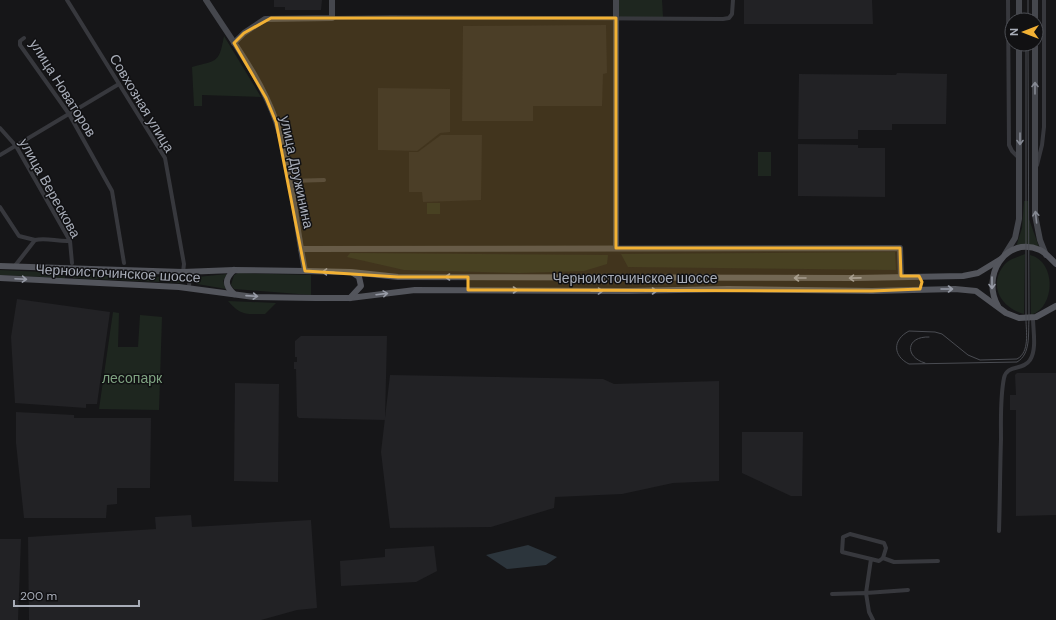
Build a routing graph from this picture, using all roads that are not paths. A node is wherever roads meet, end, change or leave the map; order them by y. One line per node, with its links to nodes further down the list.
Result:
1 (67, 0): 18 (street, Совхозная улица)
2 (206, 0): 15 (street, улица Дружинина)
3 (332, 0): 12 (street)
4 (616, 0): 13 (street)
5 (733, 0): 13 (street)
6 (1008, 0): 23 (street)
7 (1019, 0): 10 (street)
8 (1035, 0): 11 (street)
9 (1044, 0): 25 (street)
10 (1019, 12)
11 (1035, 12)
12 (332, 18): 13 (street); 15 (street)
13 (616, 18): 32 (street)
14 (24, 38): 19 (street, улица Новаторов)
15 (234, 43): 27 (street, улица Дружинина)
16 (1019, 52): 23 (street, one-way to 23)
17 (1035, 52): 25 (street, one-way to 17)
18 (119, 84): 19 (street); 43 (street, Совхозная улица)
19 (69, 114): 21 (street); 38 (street, улица Новаторов)
20 (0, 128): 21 (street, улица Верескова)
21 (16, 146): 22 (street); 31 (street, улица Верескова)
22 (0, 155)
23 (1020, 158): 35 (street)
24 (296, 166): 28 (street)
25 (1035, 169): 34 (street, one-way to 25)
26 (324, 180): 28 (street)
27 (289, 181): 28 (street); 33 (street, улица Дружинина)
28 (297, 181)
29 (0, 207): 30 (street)
30 (35, 240): 31 (street); 40 (street)
31 (70, 241): 37 (street, улица Верескова)
32 (616, 248): 33 (street); 45 (street)
33 (301, 249): 42 (street, улица Дружинина)
34 (1046, 255): 35 (main road, Черноисточинское шоссе); 36 (main road, Черноисточинское шоссе)
35 (1003, 257): 46 (main road, Черноисточинское шоссе); 59 (main road, one-way to 59)
36 (1055, 262)
37 (72, 263)
38 (124, 263)
39 (0, 266): 40 (main road, Черноисточинское шоссе)
40 (14, 267): 43 (main road, Черноисточинское шоссе)
41 (234, 270): 42 (main road, Черноисточинское шоссе); 43 (main road, Черноисточинское шоссе); 56 (main road)
42 (305, 271): 44 (main road, Черноисточинское шоссе, one-way to 42)
43 (187, 272): 51 (street, Совхозная улица)
44 (351, 272): 47 (main road, Черноисточинское шоссе, one-way to 44); 57 (main road)
45 (901, 276): 46 (main road, Черноисточинское шоссе); 50 (main road, Черноисточинское шоссе, one-way to 50)
46 (919, 276): 52 (main road)
47 (468, 277): 48 (main road, Черноисточинское шоссе); 53 (main road)
48 (574, 277): 50 (main road, Черноисточинское шоссе); 54 (main road)
49 (0, 278): 51 (main road, Черноисточинское шоссе, one-way to 51)
50 (673, 278): 55 (main road)
51 (189, 287): 56 (main road, Черноисточинское шоссе)
52 (920, 289): 55 (main road, Черноисточинское шоссе); 59 (main road, Черноисточинское шоссе, one-way to 59)
53 (468, 290): 54 (main road, Черноисточинское шоссе, one-way to 54); 57 (main road, Черноисточинское шоссе, one-way to 53)
54 (574, 290): 55 (main road, Черноисточинское шоссе, one-way to 55)
55 (674, 291)
56 (235, 295): 57 (main road, Черноисточинское шоссе, one-way to 57)
57 (350, 298)
58 (1056, 302): 60 (main road)
59 (999, 307): 61 (main road, Черноисточинское шоссе)
60 (1054, 308): 61 (main road)
61 (1033, 318): 62 (street)
62 (999, 531)
63 (883, 558): 64 (street); 64 (street); 65 (street)
64 (871, 559): 67 (street)
65 (938, 561)
66 (908, 590): 67 (street)
67 (866, 593): 68 (street); 69 (street)
68 (832, 594)
69 (873, 620)

